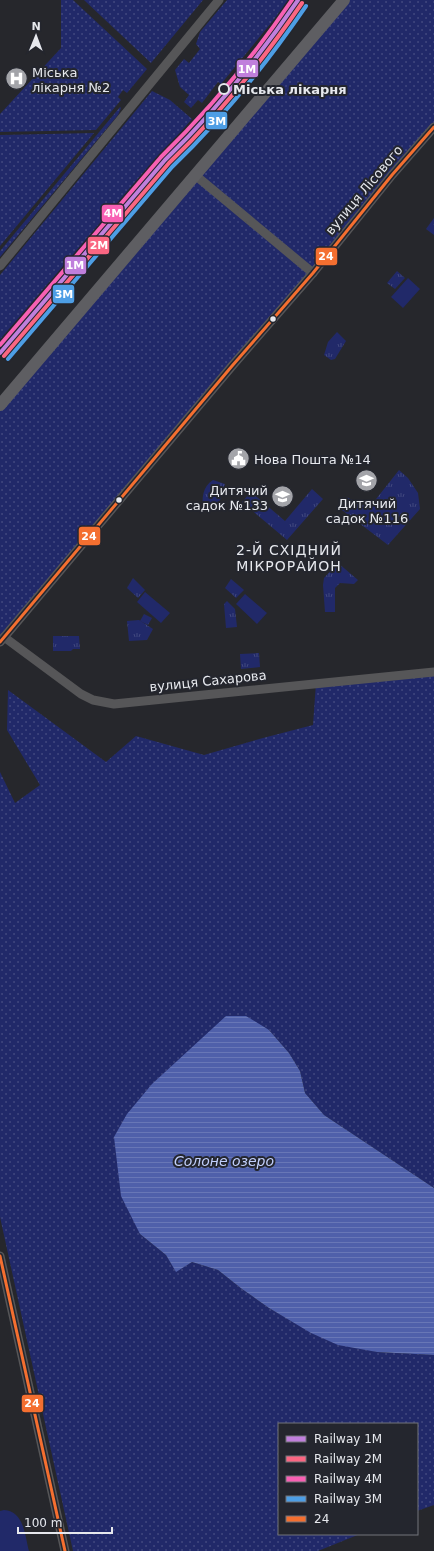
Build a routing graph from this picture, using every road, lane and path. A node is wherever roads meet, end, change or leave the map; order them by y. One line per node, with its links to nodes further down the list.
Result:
1 (220, 0): 5 (street)
2 (344, 0): 4 (main road)
3 (434, 127): 6 (street, вулиця Лісового)
4 (195, 175): 6 (street); 7 (main road)
5 (0, 266)
6 (313, 273): 8 (street, вулиця Лісового)
7 (0, 405)
8 (2, 640): 9 (street, вулиця Сахарова)
9 (434, 672)
10 (0, 1256): 11 (street)
11 (65, 1551)

